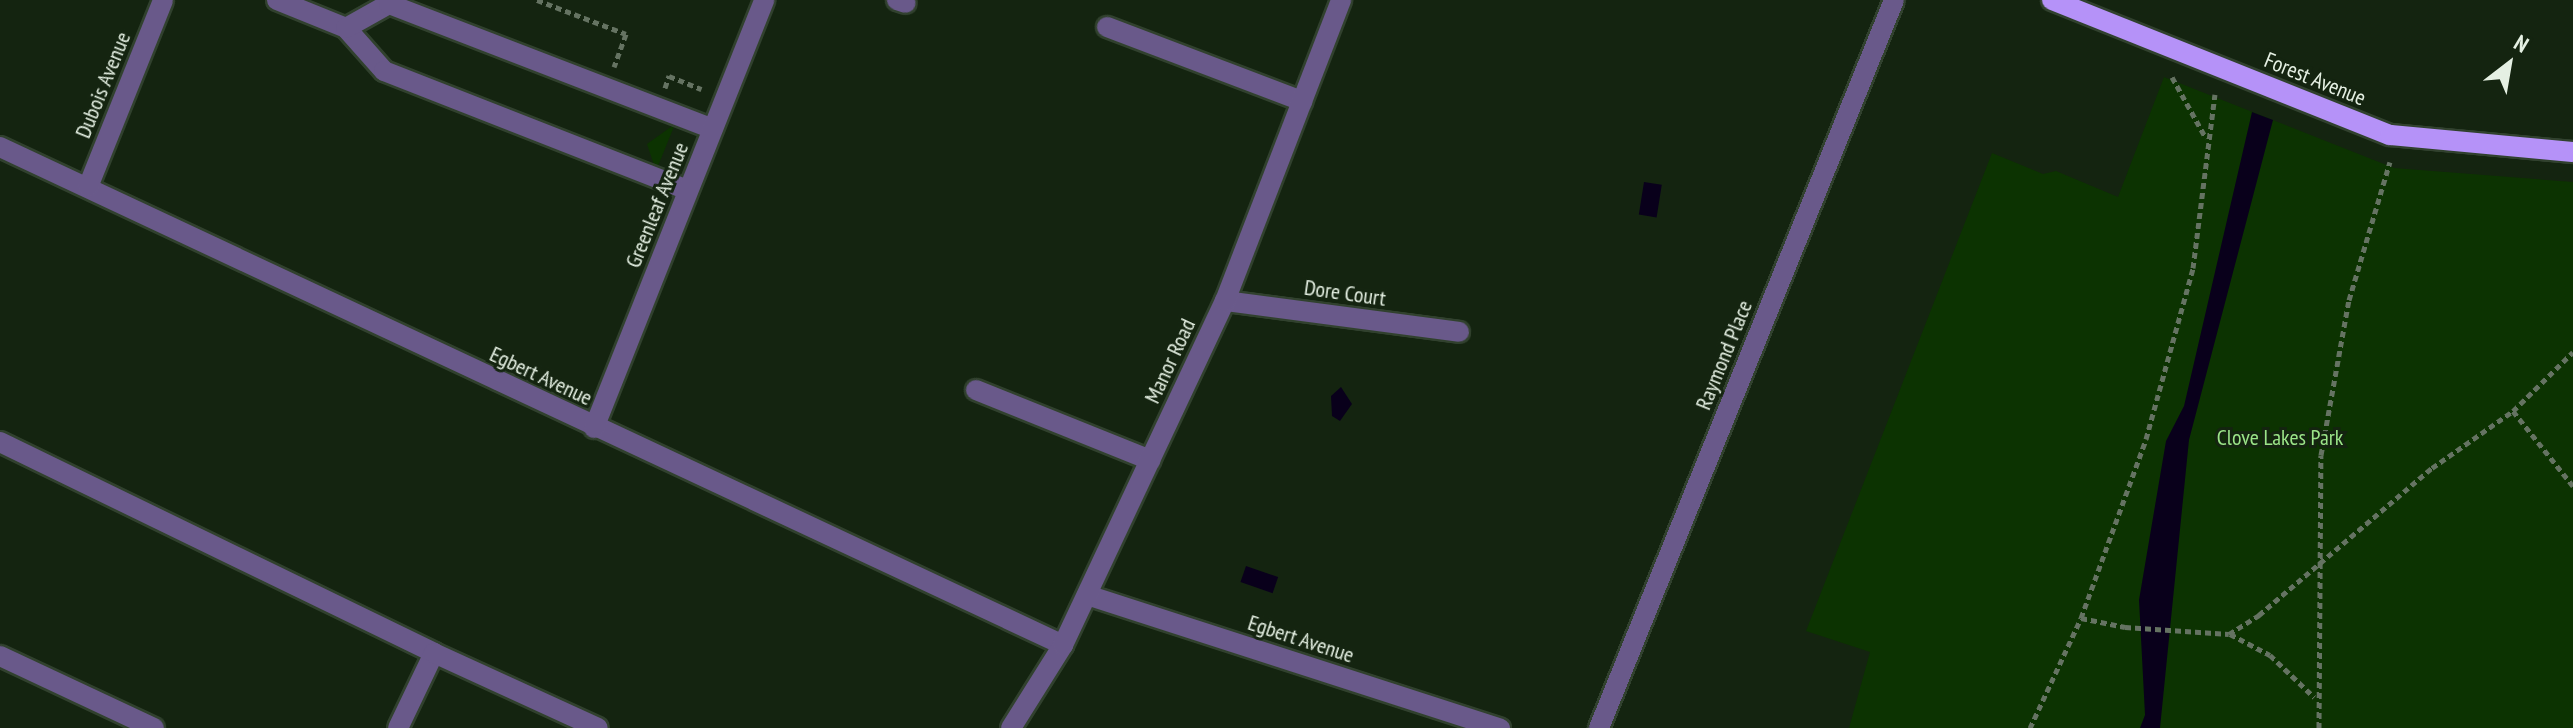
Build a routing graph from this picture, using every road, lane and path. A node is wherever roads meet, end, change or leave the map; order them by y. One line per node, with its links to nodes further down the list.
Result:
1 (163, 0): 21 (street, Dubois Avenue)
2 (277, 0): 9 (street)
3 (537, 0): 10 (path)
4 (764, 0): 16 (street, Greenleaf Avenue)
5 (1341, 0): 15 (street, Manor Road)
6 (1894, 0): 45 (street, Raymond Place)
7 (2052, 0): 19 (main road, Forest Avenue)
8 (1107, 27): 15 (street)
9 (346, 28): 16 (street); 22 (street)
10 (610, 77)
11 (2172, 77): 17 (path)
12 (701, 89): 14 (path)
13 (2215, 94): 17 (path)
14 (661, 96)
15 (1302, 101): 23 (street, Manor Road)
16 (713, 129): 22 (street, Greenleaf Avenue)
17 (2207, 139): 34 (path)
18 (0, 147): 21 (street, Egbert Avenue)
19 (2573, 152)
20 (2390, 162): 32 (path)
21 (88, 187): 28 (street, Egbert Avenue)
22 (688, 190): 28 (street, Greenleaf Avenue)
23 (1225, 301): 24 (street, Dore Court); 30 (street, Manor Road)
24 (1459, 332)
25 (2573, 352): 27 (path)
26 (976, 390): 30 (street)
27 (2513, 411): 31 (path); 32 (path)
28 (594, 428): 36 (street, Egbert Avenue)
29 (0, 442): 37 (street)
30 (1150, 460): 33 (street, Manor Road)
31 (2573, 486)
32 (2320, 565): 35 (path); 39 (path)
33 (1087, 595): 36 (street, Manor Road); 44 (street, Egbert Avenue)
34 (2081, 618): 35 (path); 46 (path)
35 (2229, 634): 39 (path)
36 (1063, 645): 43 (street, Manor Road)
37 (434, 653): 41 (street); 42 (street)
38 (0, 656): 40 (street)
39 (2315, 698): 47 (path)
40 (154, 728)
41 (398, 728)
42 (598, 728)
43 (1011, 728)
44 (1500, 728)
45 (1599, 728)
46 (2030, 728)
47 (2319, 728)

